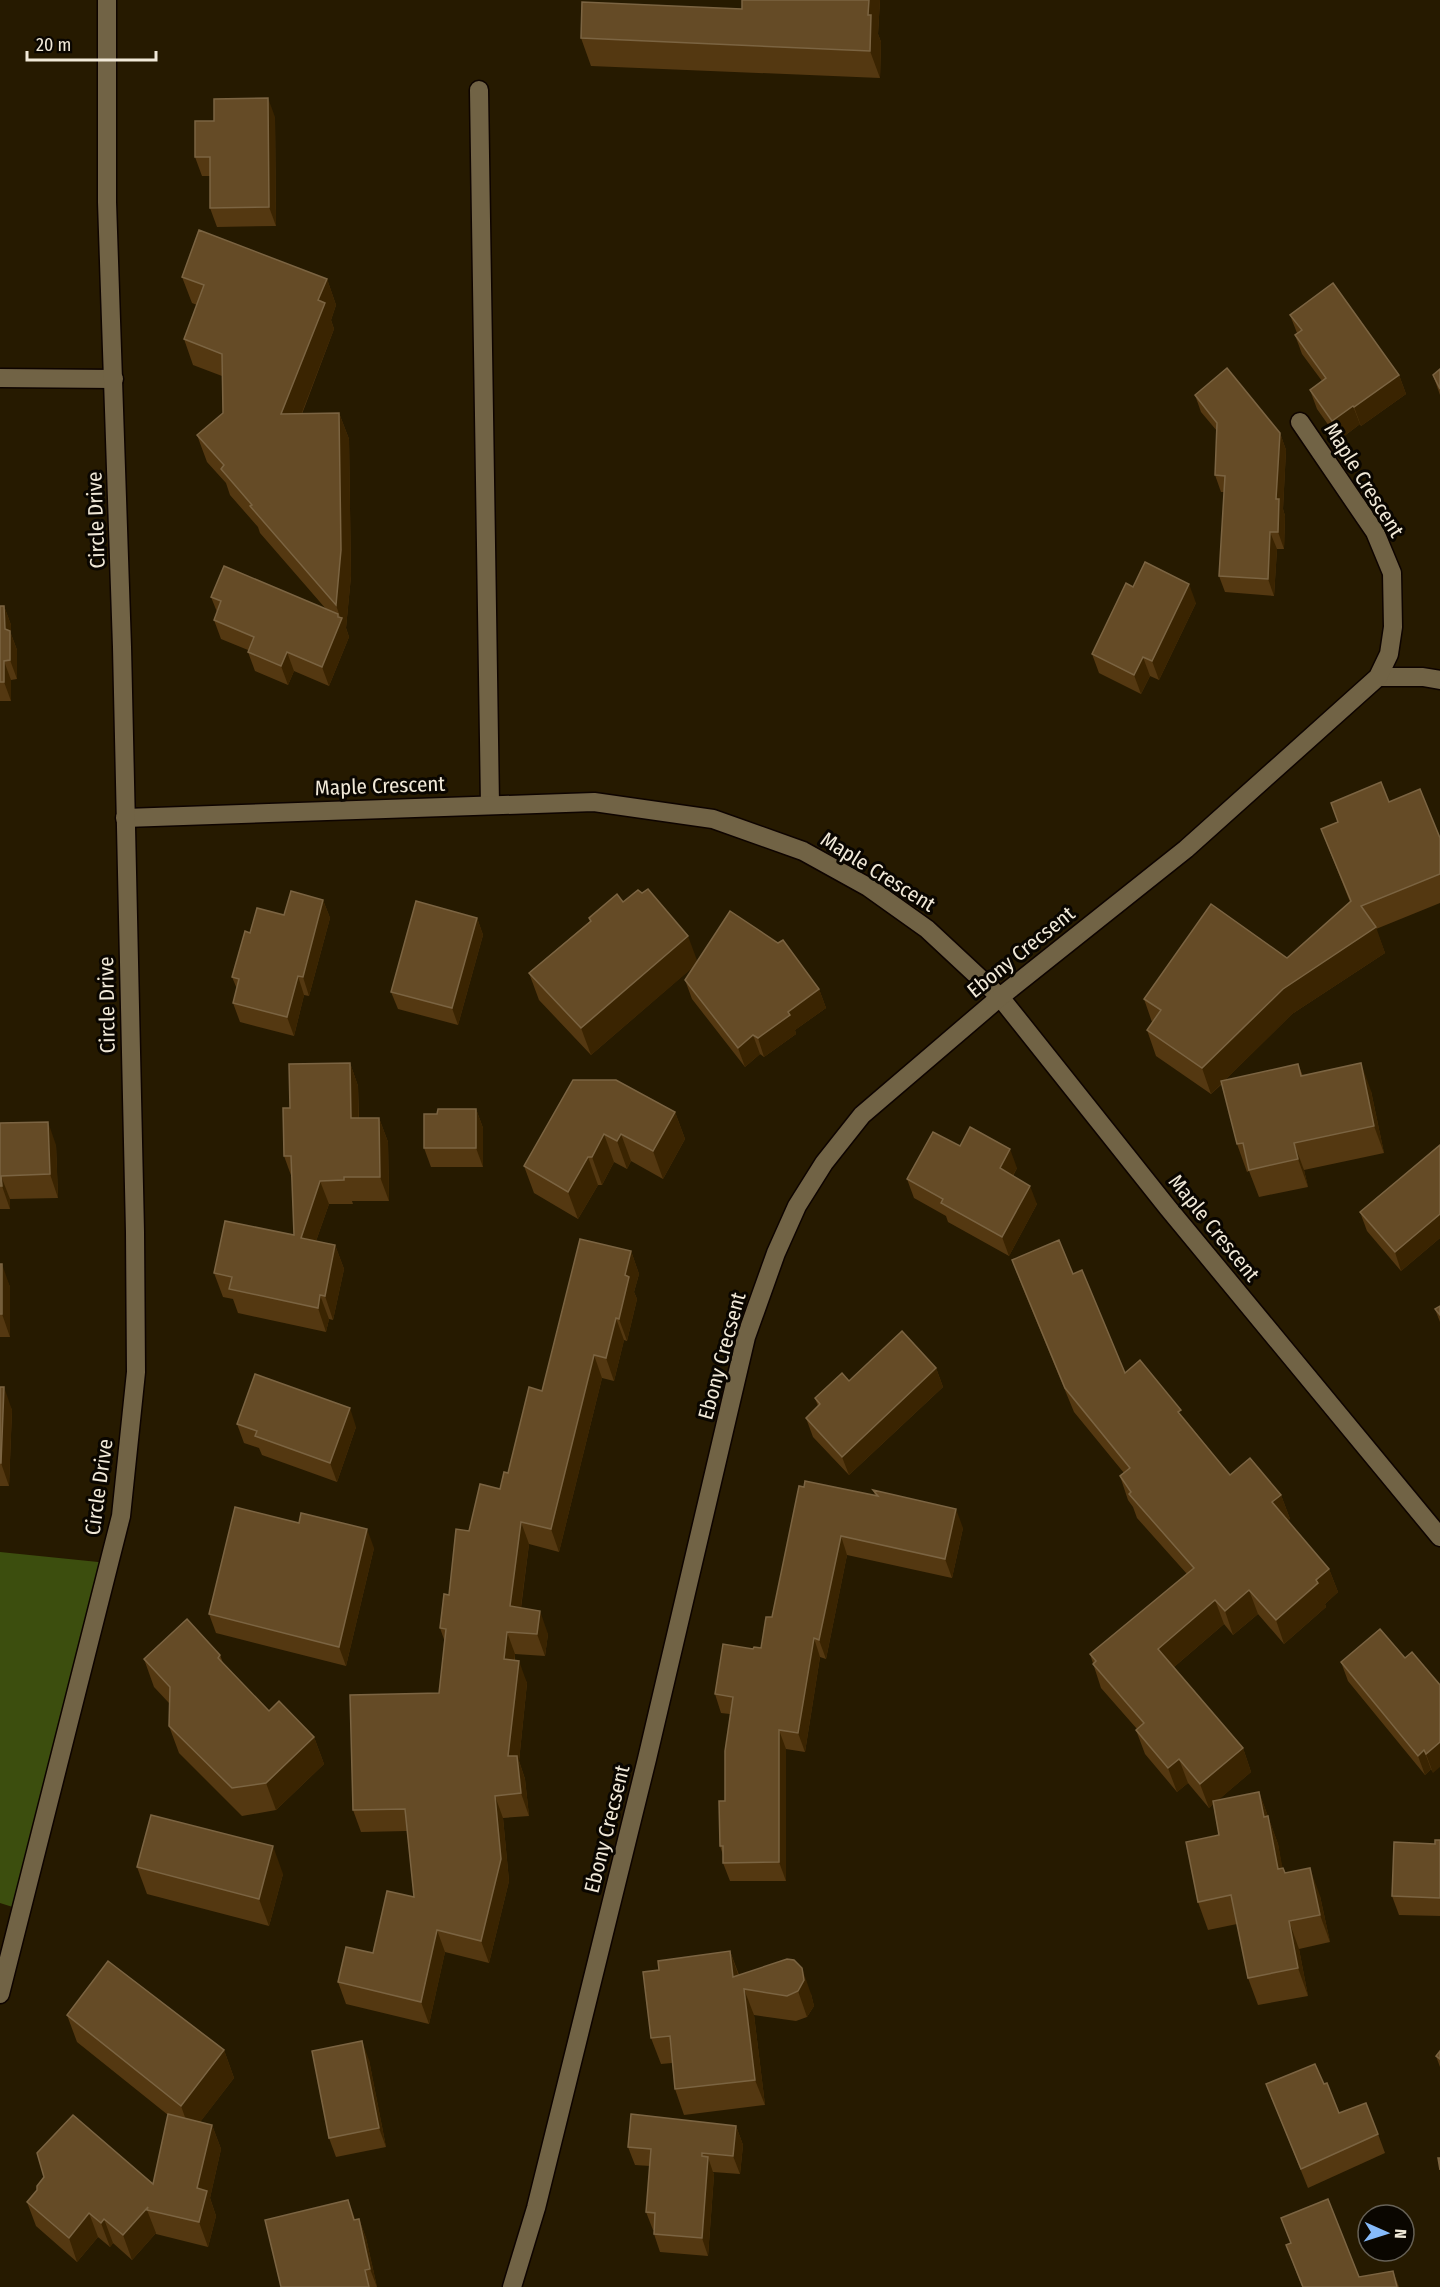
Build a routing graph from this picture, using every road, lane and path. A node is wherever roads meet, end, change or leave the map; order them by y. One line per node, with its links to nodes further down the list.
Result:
1 (107, 0): 4 (street, Circle Drive)
2 (479, 90): 8 (street)
3 (0, 378): 4 (street)
4 (114, 378): 9 (street, Circle Drive)
5 (1300, 422): 6 (street, Maple Crescent)
6 (1378, 677): 7 (street); 10 (street, Ebony Crecsent)
7 (1440, 680)
8 (490, 805): 9 (street, Maple Crescent); 10 (street, Maple Crescent)
9 (125, 818): 12 (street, Circle Drive)
10 (1000, 997): 11 (street, Maple Crescent); 13 (street, Ebony Crecsent)
11 (1440, 1537)
12 (0, 1994)
13 (512, 2287)

